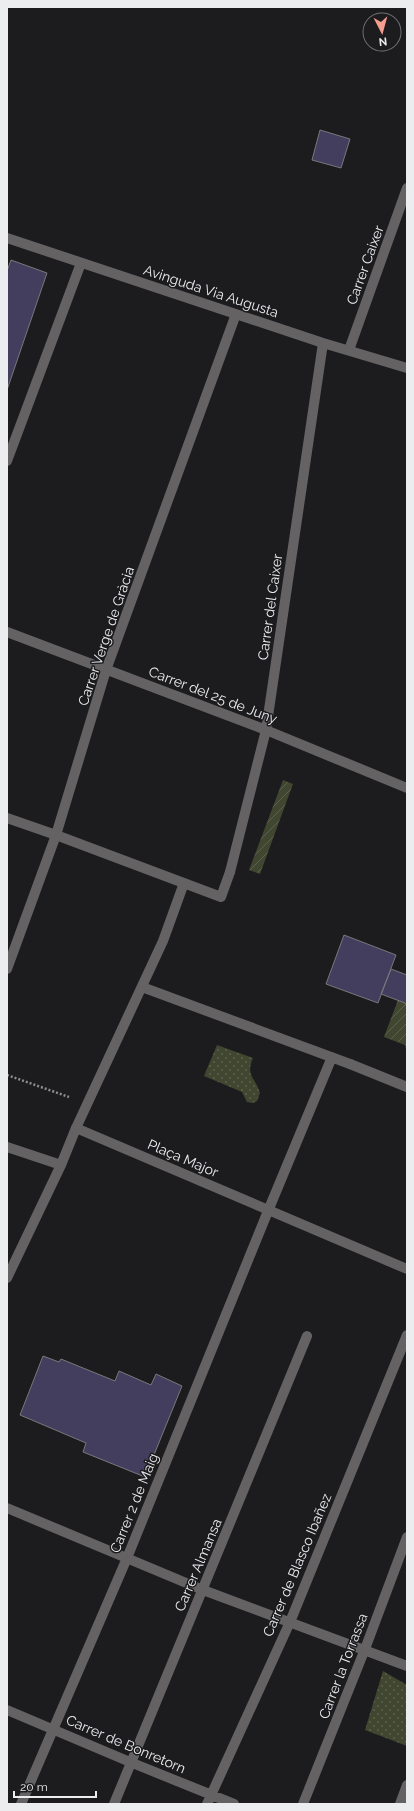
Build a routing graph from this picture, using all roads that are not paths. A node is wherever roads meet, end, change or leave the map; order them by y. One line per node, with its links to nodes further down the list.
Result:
1 (407, 188): 6 (street, Carrer Caixer)
2 (7, 238): 3 (street, Avinguda Via Augusta)
3 (81, 263): 4 (street, Avinguda Via Augusta); 8 (street)
4 (236, 314): 5 (street, Avinguda Via Augusta); 10 (street, Carrer Verge de Gràcia)
5 (323, 343): 6 (street, Avinguda Via Augusta); 11 (street, Carrer del Caixer)
6 (349, 350): 7 (street, Avinguda Via Augusta)
7 (407, 368)
8 (7, 461)
9 (7, 632): 10 (street, Carrer del 25 de Juny)
10 (106, 670): 11 (street, Carrer del 25 de Juny); 14 (street, Carrer Verge de Gràcia)
11 (266, 730): 12 (street, Carrer del 25 de Juny); 15 (street, Carrer del Caixer)
12 (407, 788)
13 (7, 818): 14 (street)
14 (56, 835): 15 (street); 16 (street, Carrer Verge de Gràcia)
15 (184, 883): 17 (street)
16 (7, 969)
17 (142, 987): 18 (street); 20 (street)
18 (332, 1057): 19 (street); 23 (street)
19 (407, 1087)
20 (76, 1128): 22 (street); 23 (street, Plaça Major)
21 (7, 1147): 22 (street)
22 (60, 1165): 25 (street)
23 (268, 1211): 24 (street, Plaça Major); 30 (street, Carrer 2 de Maig)
24 (407, 1269)
25 (7, 1278)
26 (407, 1335): 32 (street, Carrer de Blasco Ibañez)
27 (307, 1336): 31 (street, Carrer Almansa)
28 (7, 1508): 30 (street)
29 (407, 1537): 33 (street, Carrer la Torrassa)
30 (127, 1558): 31 (street); 36 (street, Carrer 2 de Maig)
31 (203, 1590): 32 (street); 37 (street, Carrer Almansa)
32 (290, 1622): 33 (street); 39 (street, Carrer de Blasco Ibañez)
33 (365, 1649): 34 (street); 43 (street, Carrer la Torrassa)
34 (407, 1666)
35 (7, 1710): 36 (street, Carrer de Bonretorn)
36 (52, 1729): 37 (street, Carrer de Bonretorn); 40 (street, Carrer 2 de Maig)
37 (130, 1762): 39 (street, Carrer de Bonretorn); 41 (street, Carrer Almansa)
38 (407, 1785): 44 (street)
39 (209, 1799): 42 (street, Carrer de Bonretorn)
40 (21, 1804)
41 (114, 1804)
42 (234, 1804)
43 (303, 1804)
44 (400, 1804)

